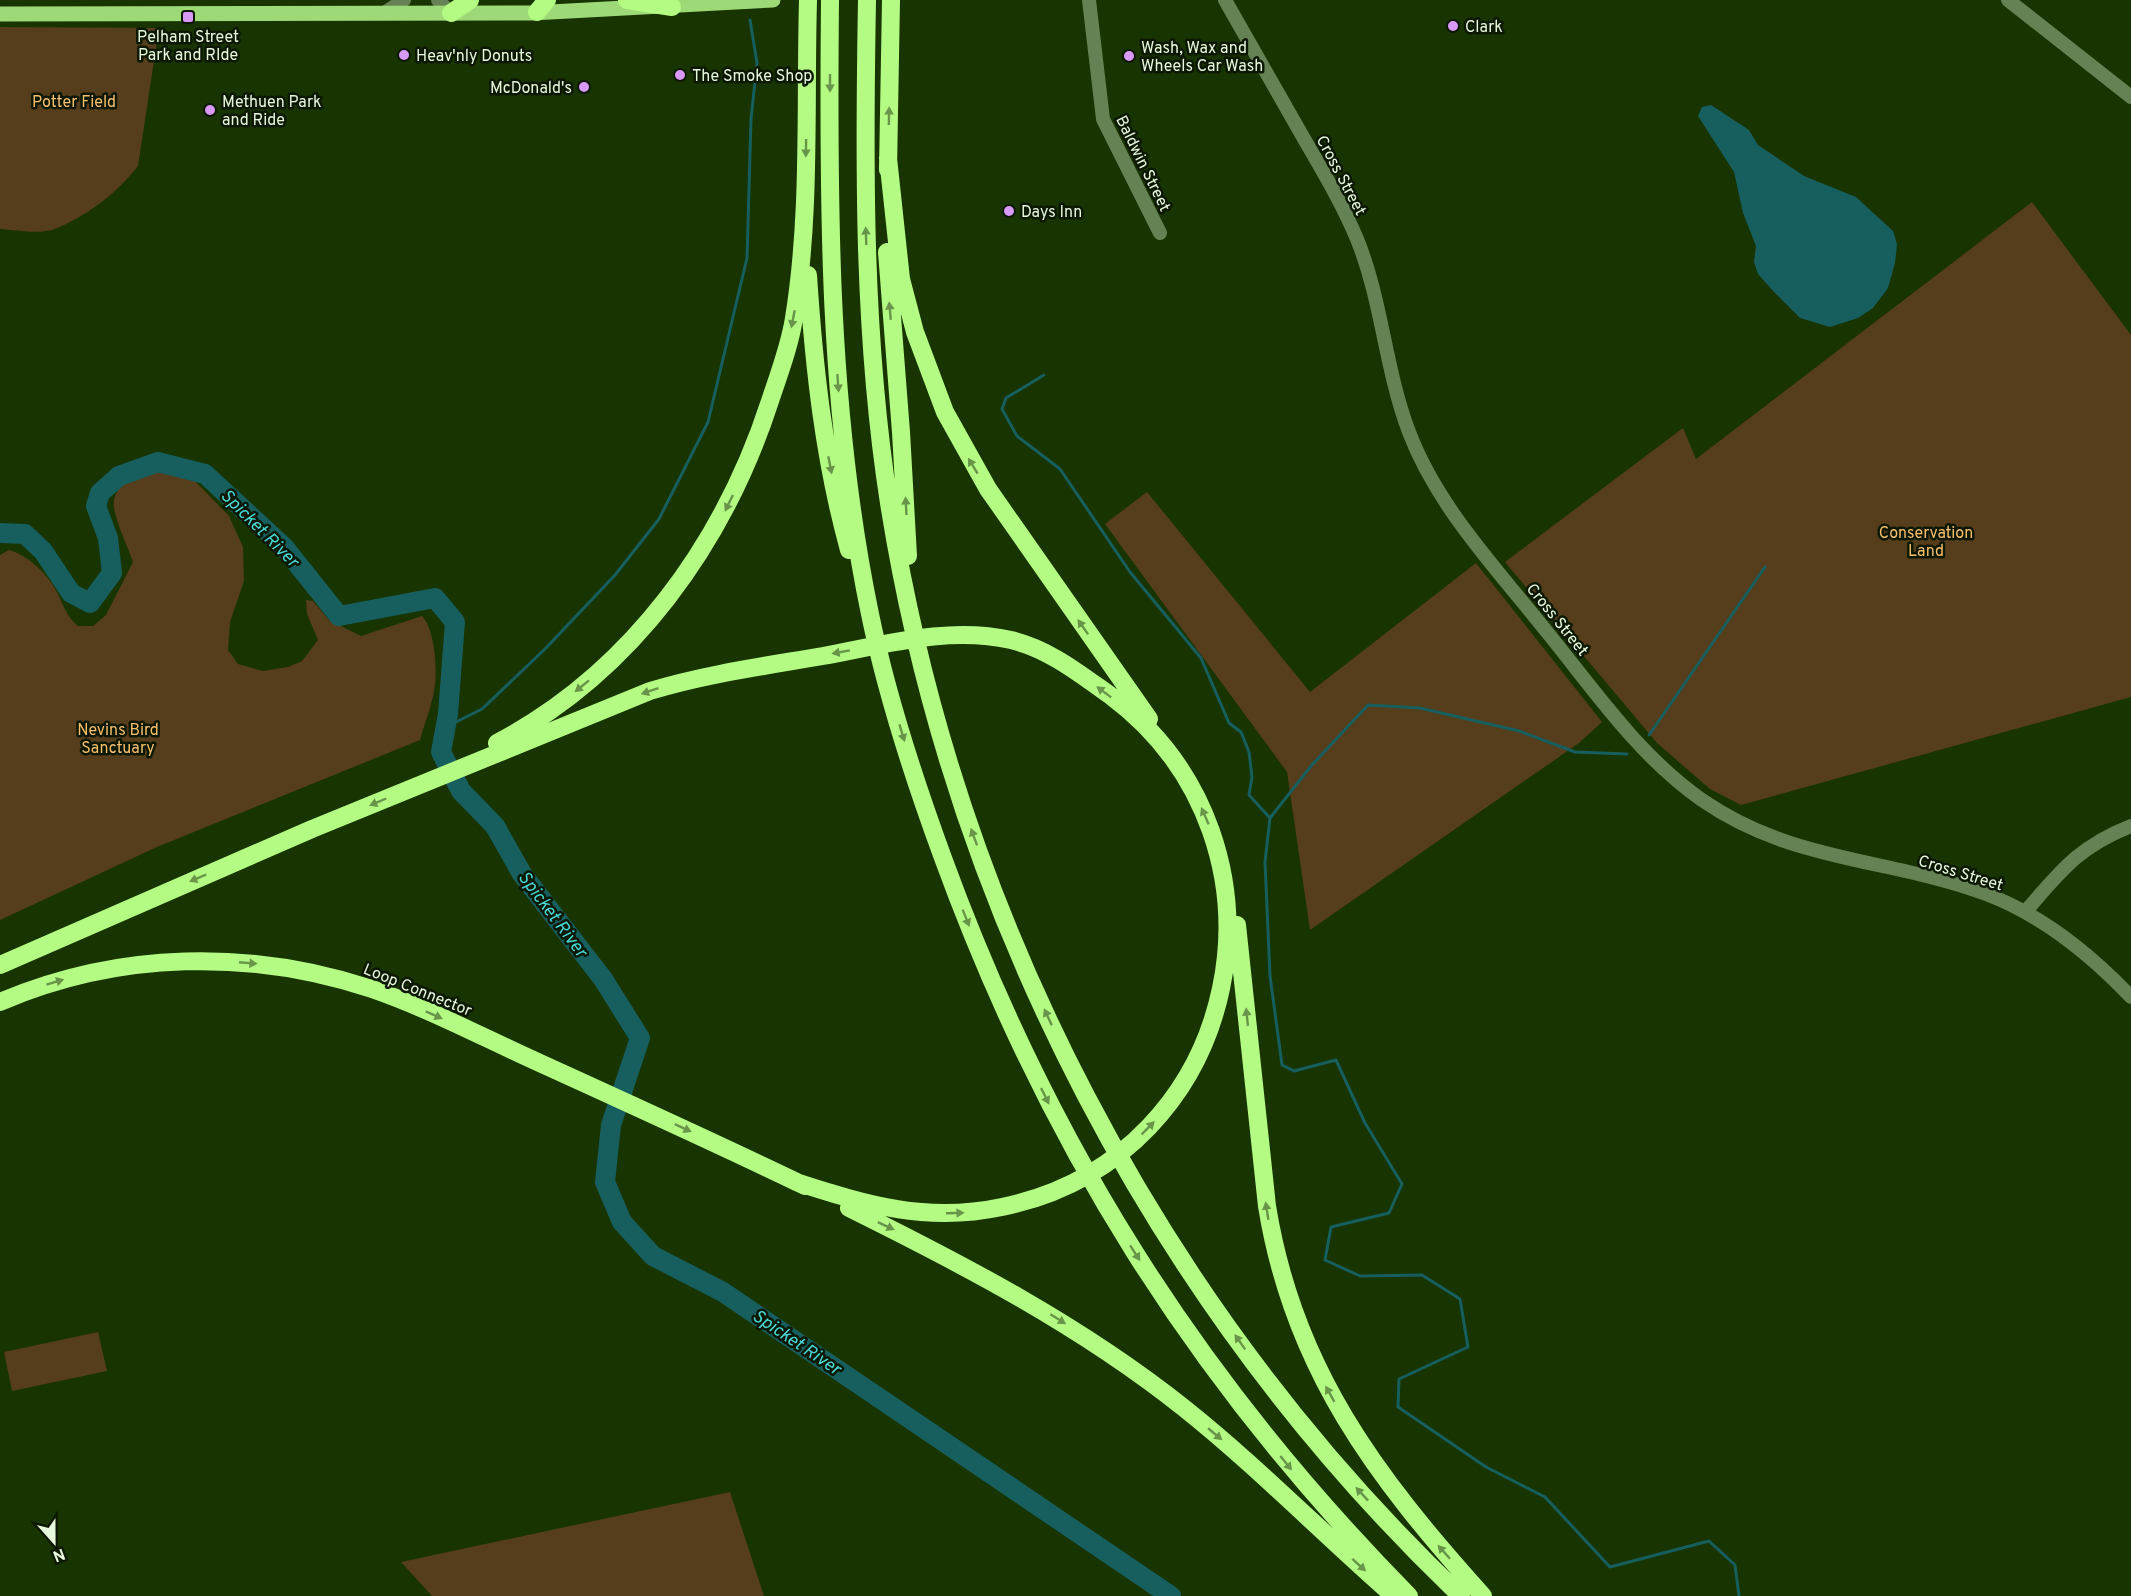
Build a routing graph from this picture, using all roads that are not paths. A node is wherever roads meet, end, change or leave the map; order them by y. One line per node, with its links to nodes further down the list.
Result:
1 (404, 0): 15 (street)
2 (470, 0): 13 (highway)
3 (627, 0): 14 (highway)
4 (772, 0): 14 (main road)
5 (808, 0): 19 (highway, one-way to 19)
6 (830, 0): 22 (highway, one-way to 22)
7 (867, 0): 21 (highway, one-way to 7)
8 (891, 0): 18 (highway, one-way to 8)
9 (1089, 0): 20 (street, Baldwin Street)
10 (1225, 0): 27 (street, Cross Street)
11 (2008, 0): 17 (street)
12 (539, 4): 13 (main road); 14 (main road)
13 (444, 6): 15 (main road)
14 (672, 7)
15 (384, 13): 16 (main road)
16 (0, 14)
17 (2131, 97)
18 (888, 158): 21 (highway, one-way to 18); 23 (highway, one-way to 18)
19 (804, 219): 22 (highway, one-way to 22); 24 (highway, one-way to 24)
20 (1160, 233)
21 (909, 606): 34 (highway, one-way to 21)
22 (870, 614): 33 (highway, one-way to 33)
23 (1175, 762): 24 (highway, one-way to 24); 26 (highway, one-way to 23)
24 (463, 766): 28 (highway, one-way to 28)
25 (2131, 826): 27 (street)
26 (1223, 871): 31 (highway, one-way to 26); 35 (highway, one-way to 26)
27 (2025, 912): 29 (street, Cross Street)
28 (0, 965)
29 (2131, 997)
30 (0, 1002): 31 (highway, Loop Connector, one-way to 31)
31 (796, 1182): 32 (highway, one-way to 32)
32 (1394, 1596)
33 (1409, 1596)
34 (1461, 1596)
35 (1483, 1596)

